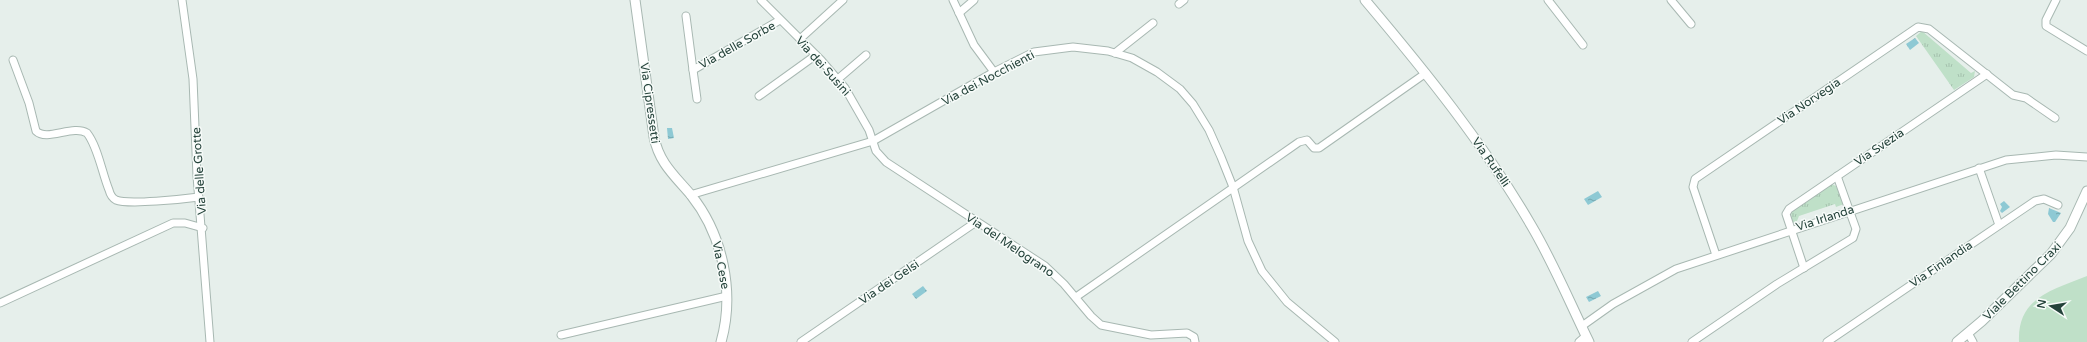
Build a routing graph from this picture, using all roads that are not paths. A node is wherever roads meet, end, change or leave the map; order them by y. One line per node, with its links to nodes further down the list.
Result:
1 (182, 0): 38 (street, Via delle Grotte)
2 (635, 0): 37 (street, Via Cipressetti)
3 (761, 0): 13 (street, Via dei Susini)
4 (843, 0): 16 (street)
5 (953, 0): 11 (street)
6 (974, 0): 11 (street)
7 (1365, 0): 25 (street, Via Rufelli)
8 (1548, 0): 17 (street)
9 (1672, 0): 15 (street)
10 (2056, 0): 18 (street)
11 (959, 13): 24 (street)
12 (686, 16): 23 (street, Via delle Sorbe)
13 (780, 20): 16 (street, Via dei Susini); 23 (street, Via delle Sorbe)
14 (1153, 23): 19 (street)
15 (1691, 24)
16 (800, 39): 20 (street, Via dei Susini)
17 (1583, 45)
18 (2087, 51)
19 (1114, 53): 24 (street, Via dei Nocchienti); 35 (street, Via dei Nocchienti)
20 (816, 55): 27 (street, Via dei Susini); 28 (street)
21 (866, 55): 27 (street)
22 (13, 60): 38 (street)
23 (693, 70): 29 (street, Via delle Sorbe)
24 (994, 72): 31 (street, Via dei Nocchienti)
25 (1426, 73): 35 (street); 50 (street, Via Rufelli)
26 (1988, 74): 30 (street, Via Norvegia); 34 (street, Via Svezia); 45 (street, Via Norvegia)
27 (838, 79): 31 (street, Via dei Susini)
28 (759, 96)
29 (697, 99)
30 (2055, 118)
31 (873, 141): 37 (street, Via dei Nocchienti); 41 (street, Via del Melograno)
32 (2086, 158): 33 (street, Via Irlanda)
33 (1979, 168): 40 (street, Via Irlanda); 42 (street)
34 (1837, 176): 40 (street); 44 (street, Via Svezia)
35 (1233, 187): 48 (street); 58 (street, Via dei Nocchienti)
36 (2087, 191): 51 (street, Viale Bettino Craxi)
37 (690, 194): 47 (street, Via Cese)
38 (199, 197): 43 (street, Via delle Grotte)
39 (2058, 205): 42 (street, Via Finlandia)
40 (1849, 211): 44 (street, Via Irlanda); 46 (street)
41 (976, 222): 48 (street, Via del Melograno); 56 (street, Via dei Gelsi)
42 (1999, 225): 60 (street, Via Finlandia)
43 (203, 228): 49 (street); 54 (street, Via delle Grotte)
44 (1792, 230): 45 (street, Via Irlanda); 46 (street)
45 (1716, 254): 50 (street, Via Irlanda)
46 (1804, 268): 59 (street)
47 (727, 296): 52 (street); 55 (street, Via Cese)
48 (1076, 297): 57 (street, Via del Melograno)
49 (0, 303)
50 (1582, 326): 53 (street, Via Rufelli)
51 (1968, 333): 61 (street, Viale Bettino Craxi); 62 (street)
52 (561, 335)
53 (1585, 340)
54 (210, 342)
55 (721, 342)
56 (802, 342)
57 (1195, 342)
58 (1335, 342)
59 (1692, 342)
60 (1828, 342)
61 (1957, 342)
62 (1973, 342)

